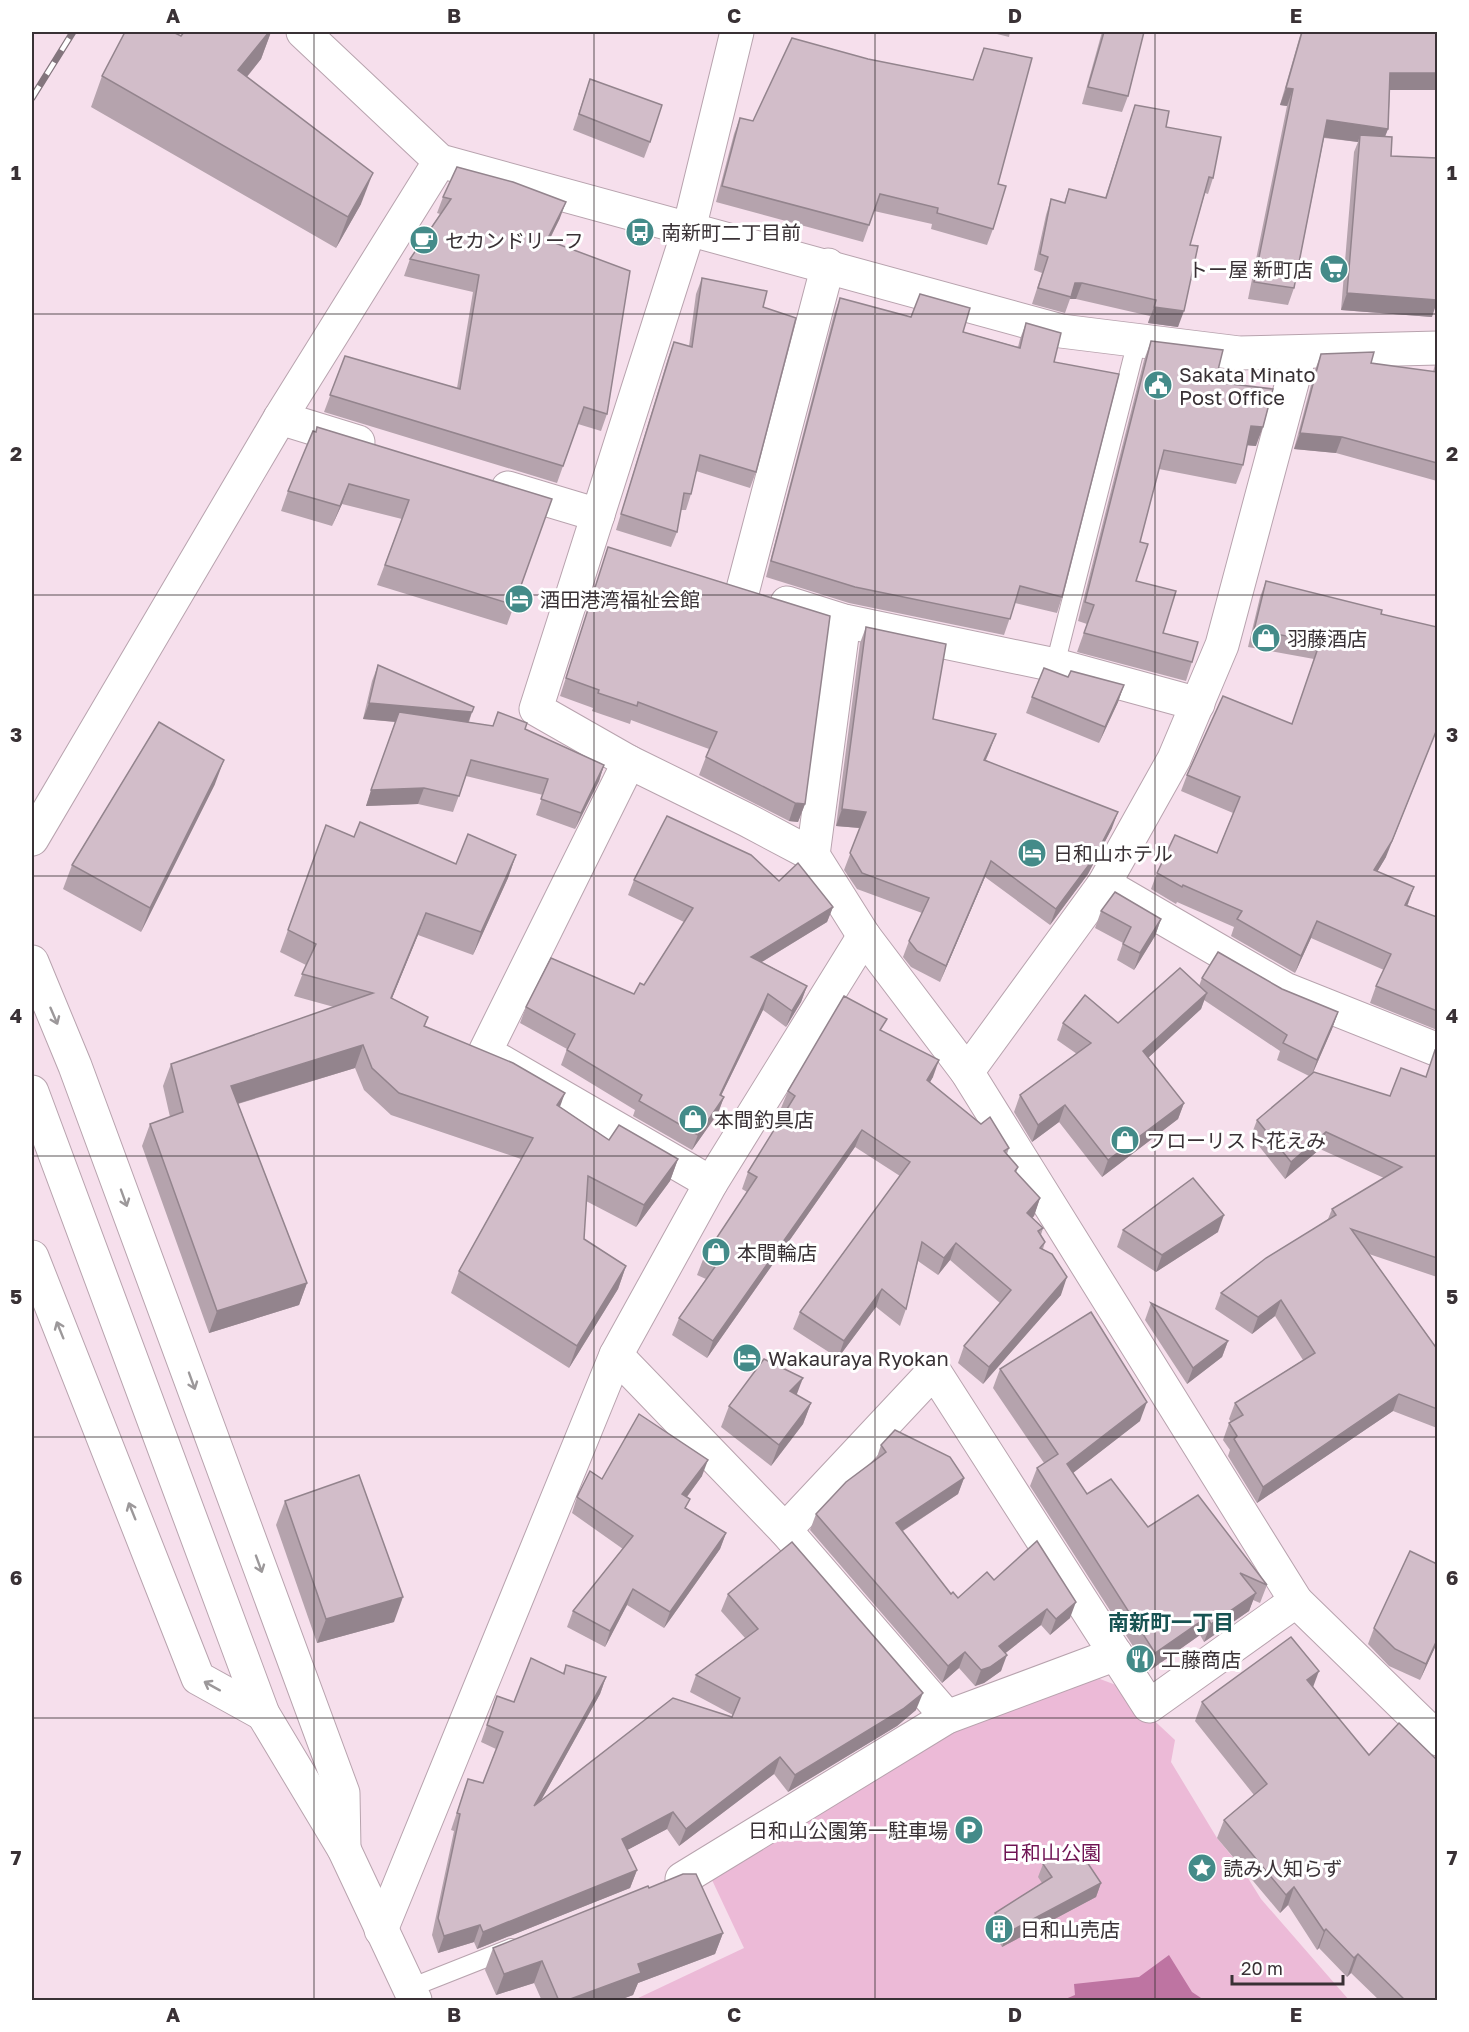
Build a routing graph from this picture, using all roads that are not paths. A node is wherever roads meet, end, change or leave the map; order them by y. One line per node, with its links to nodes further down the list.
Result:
1 (303, 32): 3 (street)
2 (737, 32): 4 (street)
3 (440, 161): 4 (street); 9 (street)
4 (689, 229): 5 (street); 12 (street)
5 (828, 266): 6 (street); 14 (street)
6 (1137, 340): 8 (street); 16 (lane)
7 (1437, 348): 8 (street)
8 (1300, 353): 17 (street)
9 (280, 418): 10 (street); 19 (street)
10 (382, 449)
11 (484, 481): 12 (street)
12 (601, 535): 18 (street)
13 (711, 579): 14 (street)
14 (743, 590): 15 (street)
15 (844, 621): 16 (street); 20 (street)
16 (1055, 665): 17 (street)
17 (1198, 704): 21 (street)
18 (629, 762): 20 (street); 27 (street)
19 (32, 839)
20 (813, 855): 22 (street)
21 (1104, 884): 24 (street); 25 (street)
22 (864, 936): 25 (street); 27 (street)
23 (32, 962): 36 (street, one-way to 36)
24 (1437, 1050)
25 (967, 1072): 31 (street)
26 (32, 1092): 33 (street)
27 (711, 1183): 29 (street)
28 (32, 1257): 33 (street, one-way to 28)
29 (616, 1355): 30 (street); 38 (street)
30 (784, 1530): 32 (street); 34 (street)
31 (1296, 1601): 32 (street); 35 (street)
32 (1116, 1654): 34 (street)
33 (263, 1714): 36 (street)
34 (947, 1718): 37 (street)
35 (1437, 1738)
36 (344, 1849): 38 (street)
37 (671, 1883)
38 (381, 1930): 40 (street)
39 (530, 1940): 40 (lane)
40 (413, 1994)

